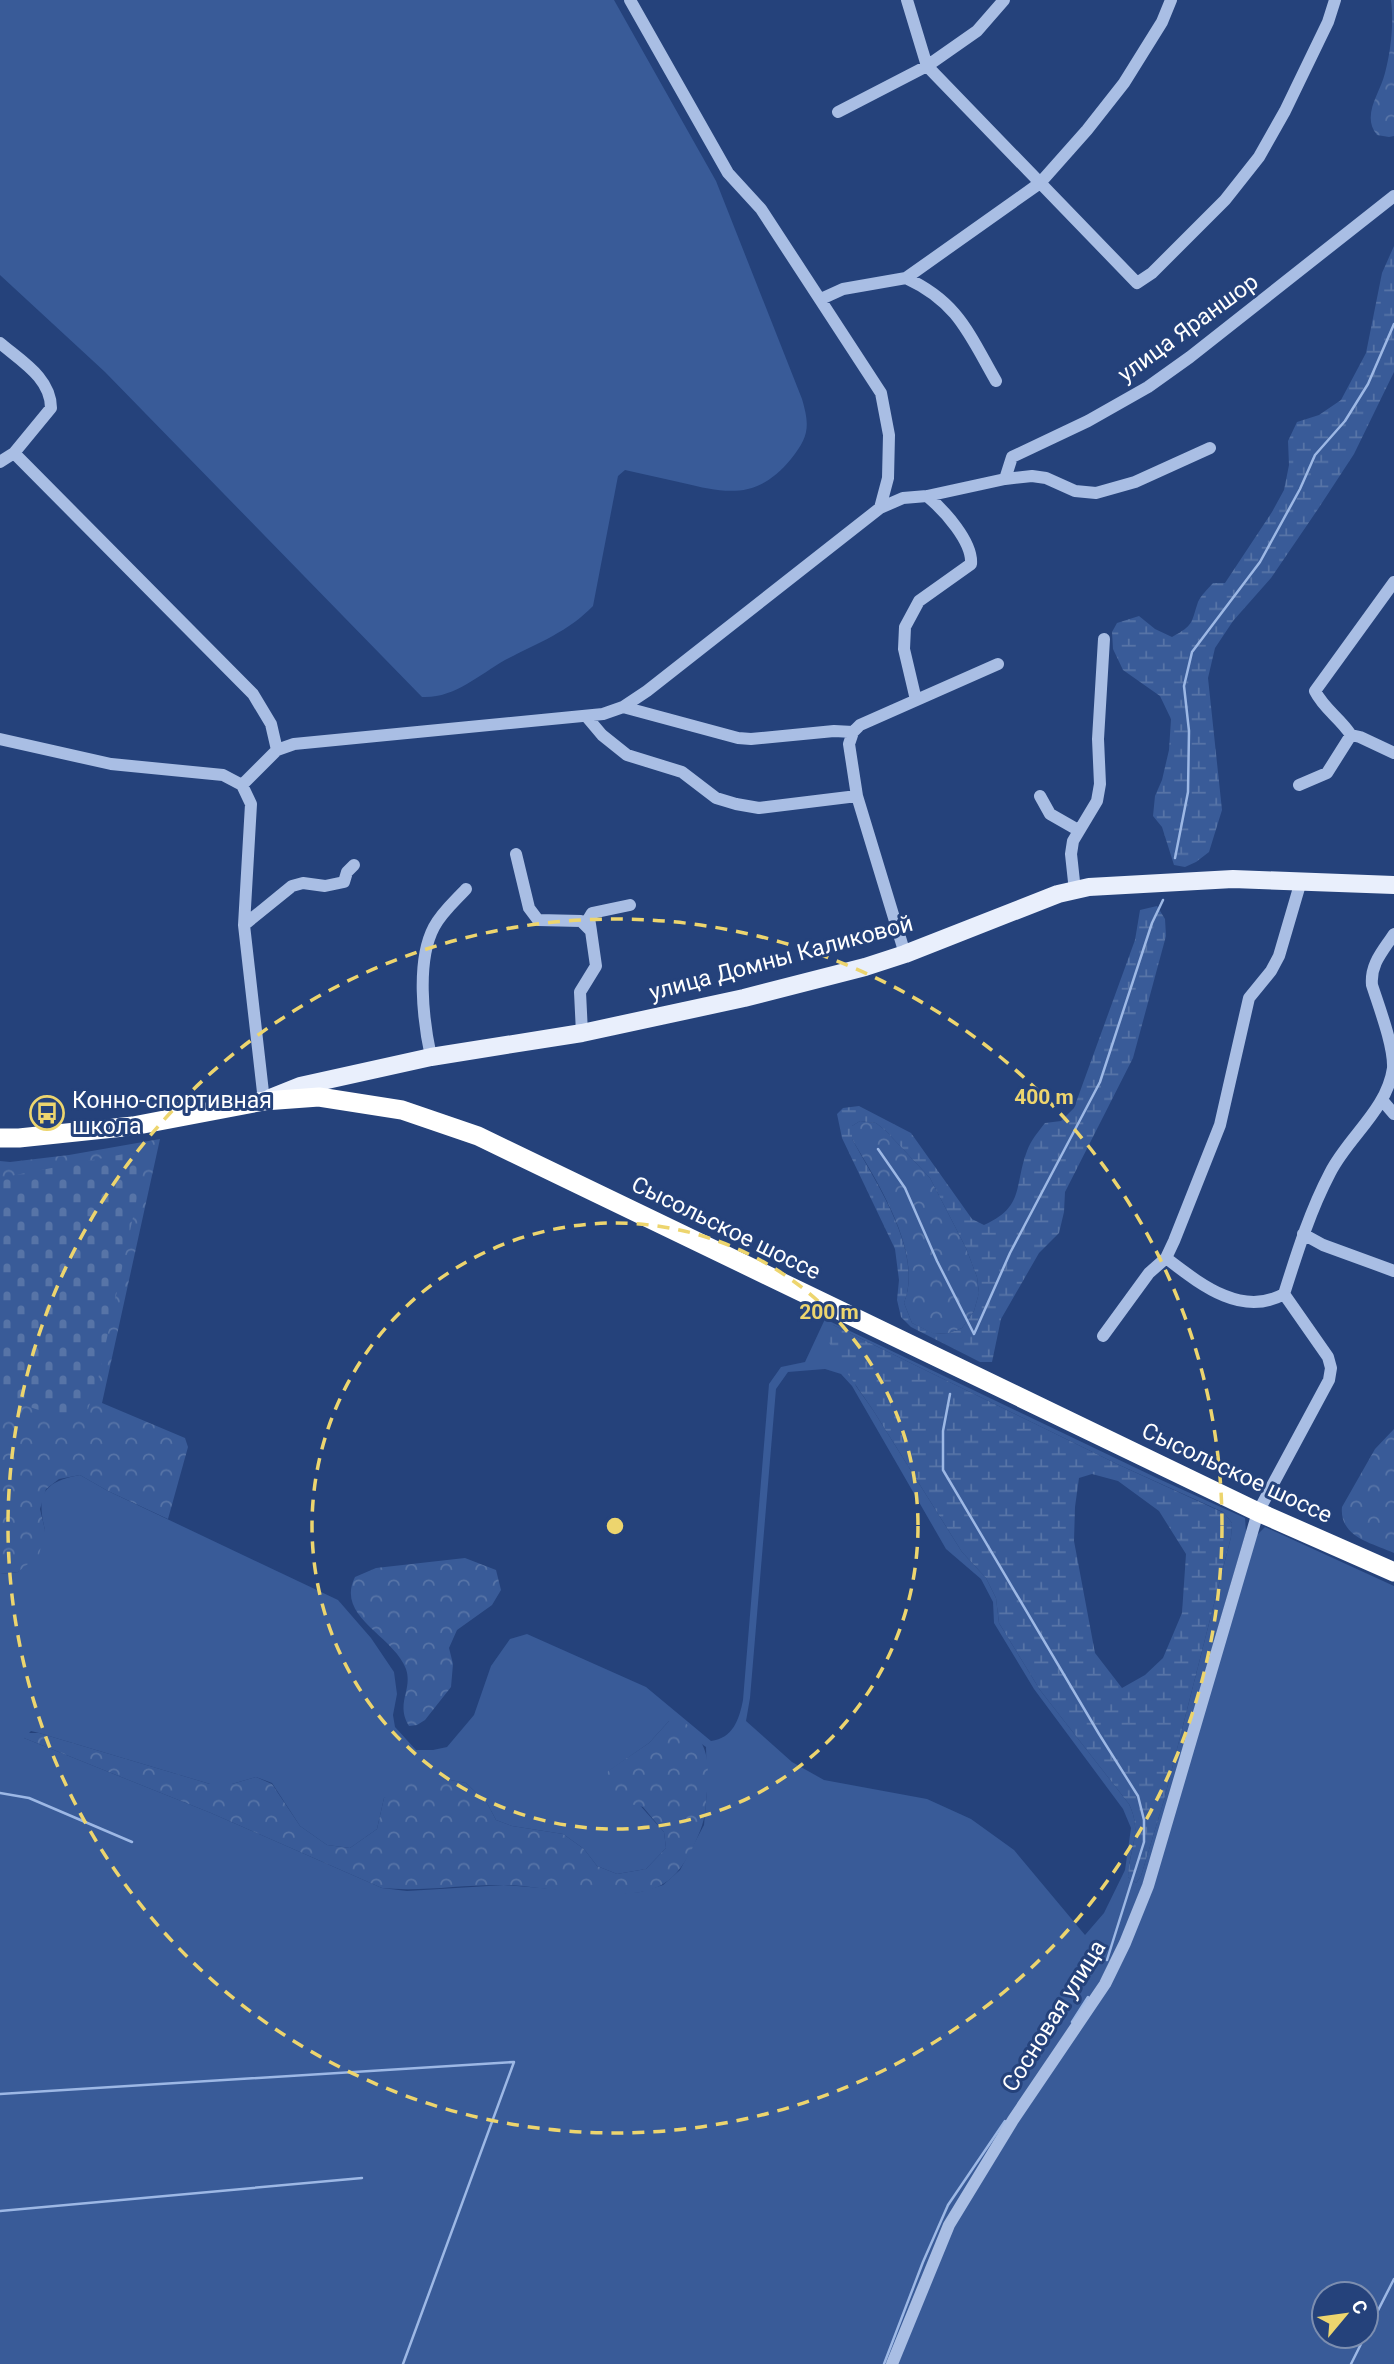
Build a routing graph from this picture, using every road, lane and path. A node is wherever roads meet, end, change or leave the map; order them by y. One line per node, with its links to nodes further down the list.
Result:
1 (908, 0): 6 (street)
2 (1004, 0): 6 (street)
3 (1171, 0): 8 (street)
4 (1335, 0): 8 (street)
5 (632, 1): 11 (street)
6 (927, 66): 7 (street); 8 (street)
7 (838, 112)
8 (1040, 183): 10 (street)
9 (1394, 197): 17 (street, улица Яраншор)
10 (906, 278): 11 (street); 13 (street)
11 (821, 299): 19 (street)
12 (0, 343): 15 (street)
13 (996, 381)
14 (1210, 448): 17 (street)
15 (14, 453): 16 (street); 29 (street)
16 (0, 462)
17 (1005, 479): 18 (street)
18 (927, 496): 19 (street); 23 (street)
19 (880, 508): 24 (street)
20 (1394, 582): 27 (street)
21 (1104, 639): 35 (street)
22 (998, 664): 23 (street)
23 (916, 700): 26 (street)
24 (622, 707): 25 (street); 26 (street)
25 (586, 716): 29 (street); 33 (street)
26 (853, 733): 33 (street)
27 (1351, 735): 30 (street); 32 (street)
28 (0, 739): 31 (street)
29 (277, 750): 31 (street)
30 (1393, 751)
31 (242, 785): 43 (street)
32 (1299, 785)
33 (857, 796): 46 (street)
34 (1040, 796): 35 (street)
35 (1078, 830): 41 (street)
36 (516, 855): 44 (street)
37 (354, 865): 43 (street)
38 (1301, 881): 39 (main road, улица Домны Каликовой); 41 (main road, улица Домны Каликовой); 54 (street)
39 (1394, 886)
40 (466, 889): 48 (street)
41 (1075, 891): 46 (main road, улица Домны Каликовой)
42 (630, 905): 44 (street)
43 (244, 925): 50 (street)
44 (592, 931): 47 (street)
45 (1394, 934): 49 (street)
46 (905, 954): 47 (main road, улица Домны Каликовой)
47 (582, 1033): 48 (main road, улица Домны Каликовой)
48 (431, 1057): 50 (main road, улица Домны Каликовой)
49 (1382, 1100): 51 (street); 53 (street)
50 (264, 1101): 52 (highway, Сысольское шоссе); 58 (highway, Сысольское шоссе)
51 (1394, 1114)
52 (0, 1138)
53 (1303, 1234): 55 (street); 56 (street)
54 (1166, 1258): 56 (street); 57 (street)
55 (1394, 1271)
56 (1284, 1294): 58 (street, Сосновая улица)
57 (1103, 1336)
58 (1258, 1512): 59 (highway, Сысольское шоссе); 60 (street, Сосновая улица)
59 (1394, 1572)
60 (892, 2364)

